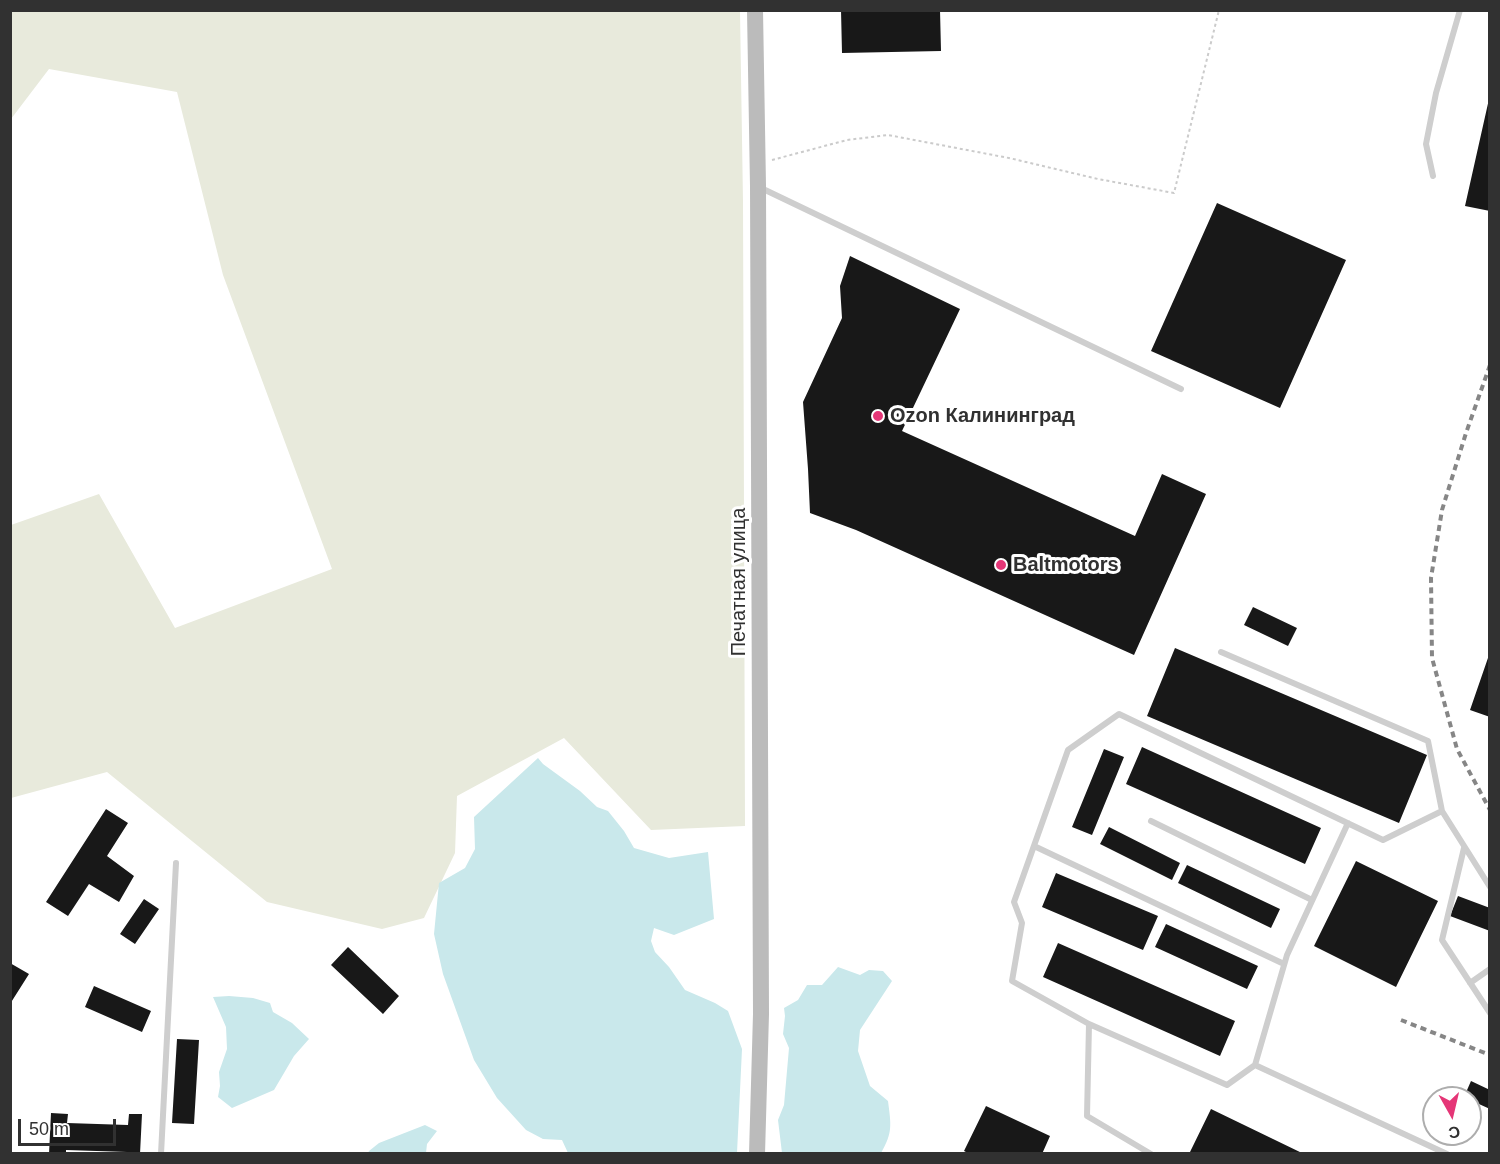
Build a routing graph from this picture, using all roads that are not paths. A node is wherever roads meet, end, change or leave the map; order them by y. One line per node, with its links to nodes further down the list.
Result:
1 (755, 10): 4 (street, Печатная улица)
2 (1460, 10): 3 (lane)
3 (1433, 176)
4 (758, 186): 5 (lane); 22 (street, Печатная улица)
5 (1181, 389)
6 (1221, 652): 7 (lane)
7 (1442, 811): 9 (lane); 11 (lane)
8 (1150, 821): 14 (lane)
9 (1348, 823): 10 (lane); 14 (lane)
10 (1034, 846): 15 (lane); 19 (lane)
11 (1464, 847): 13 (lane); 17 (lane)
12 (176, 863): 21 (lane)
13 (1490, 887)
14 (1312, 900): 15 (lane)
15 (1284, 964): 20 (lane)
16 (1490, 969): 17 (lane)
17 (1470, 983): 18 (lane)
18 (1490, 1013)
19 (1089, 1024): 20 (lane); 23 (lane)
20 (1255, 1065): 24 (lane)
21 (160, 1154)
22 (757, 1154)
23 (1151, 1154)
24 (1447, 1154)

